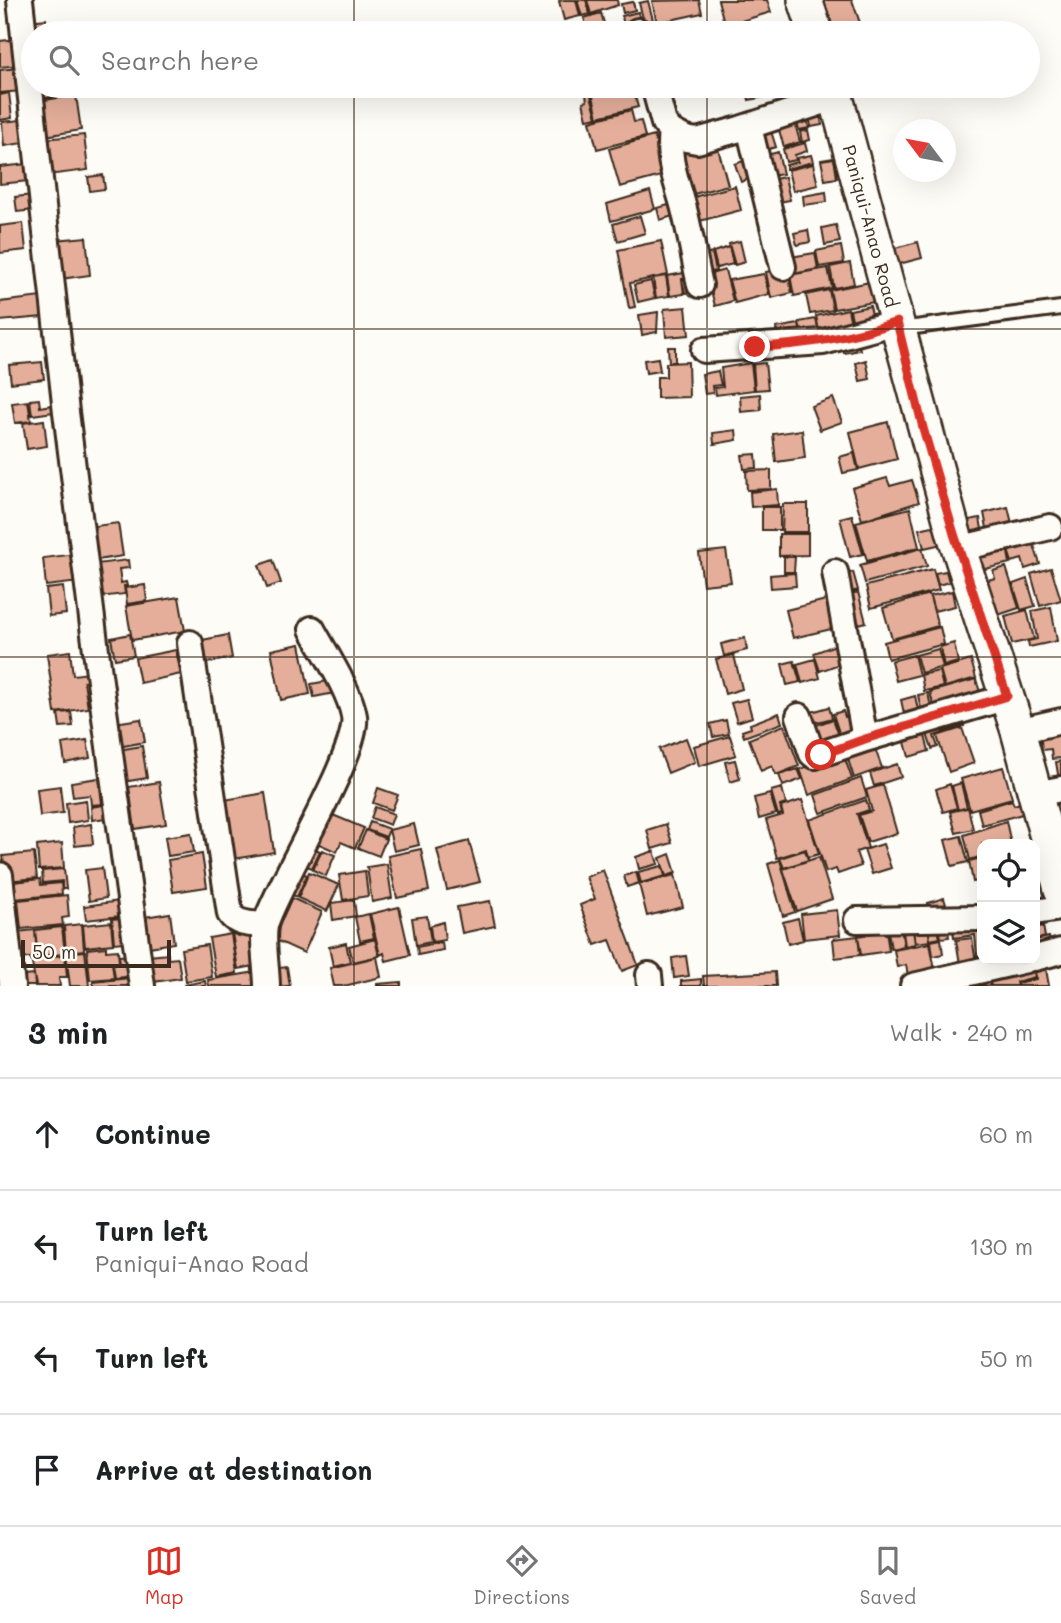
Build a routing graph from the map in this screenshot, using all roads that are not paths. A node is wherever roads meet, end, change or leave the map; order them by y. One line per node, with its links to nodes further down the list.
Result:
1 (20, 0): 3 (street)
2 (805, 0): 4 (main road)
3 (22, 21)
4 (812, 21)
5 (31, 98): 38 (street)
6 (657, 98): 10 (street)
7 (818, 98): 9 (street)
8 (837, 98): 14 (main road, Paniqui-Anao Road)
9 (749, 127): 10 (street); 11 (street)
10 (671, 131): 12 (street)
11 (783, 267)
12 (700, 285)
13 (1061, 308): 14 (lane)
14 (898, 326): 15 (street); 17 (main road, Paniqui-Anao Road)
15 (704, 350)
16 (1050, 527): 17 (street)
17 (958, 548): 21 (main road, Paniqui-Anao Road)
18 (835, 572): 25 (street)
19 (312, 629): 33 (street)
20 (190, 643): 33 (street)
21 (1007, 696): 24 (main road, Paniqui-Anao Road); 25 (street)
22 (799, 716): 25 (street)
23 (1061, 722): 24 (street)
24 (1018, 731): 26 (main road, Paniqui-Anao Road)
25 (865, 739)
26 (1048, 792): 28 (main road, Paniqui-Anao Road)
27 (0, 875): 37 (street)
28 (1061, 889)
29 (1061, 908): 30 (street)
30 (1040, 911)
31 (977, 918): 32 (street)
32 (857, 920)
33 (265, 925): 39 (street)
34 (1061, 951): 35 (street)
35 (1040, 957)
36 (1005, 965): 40 (street)
37 (12, 986)
38 (142, 986)
39 (267, 986)
40 (913, 986)

